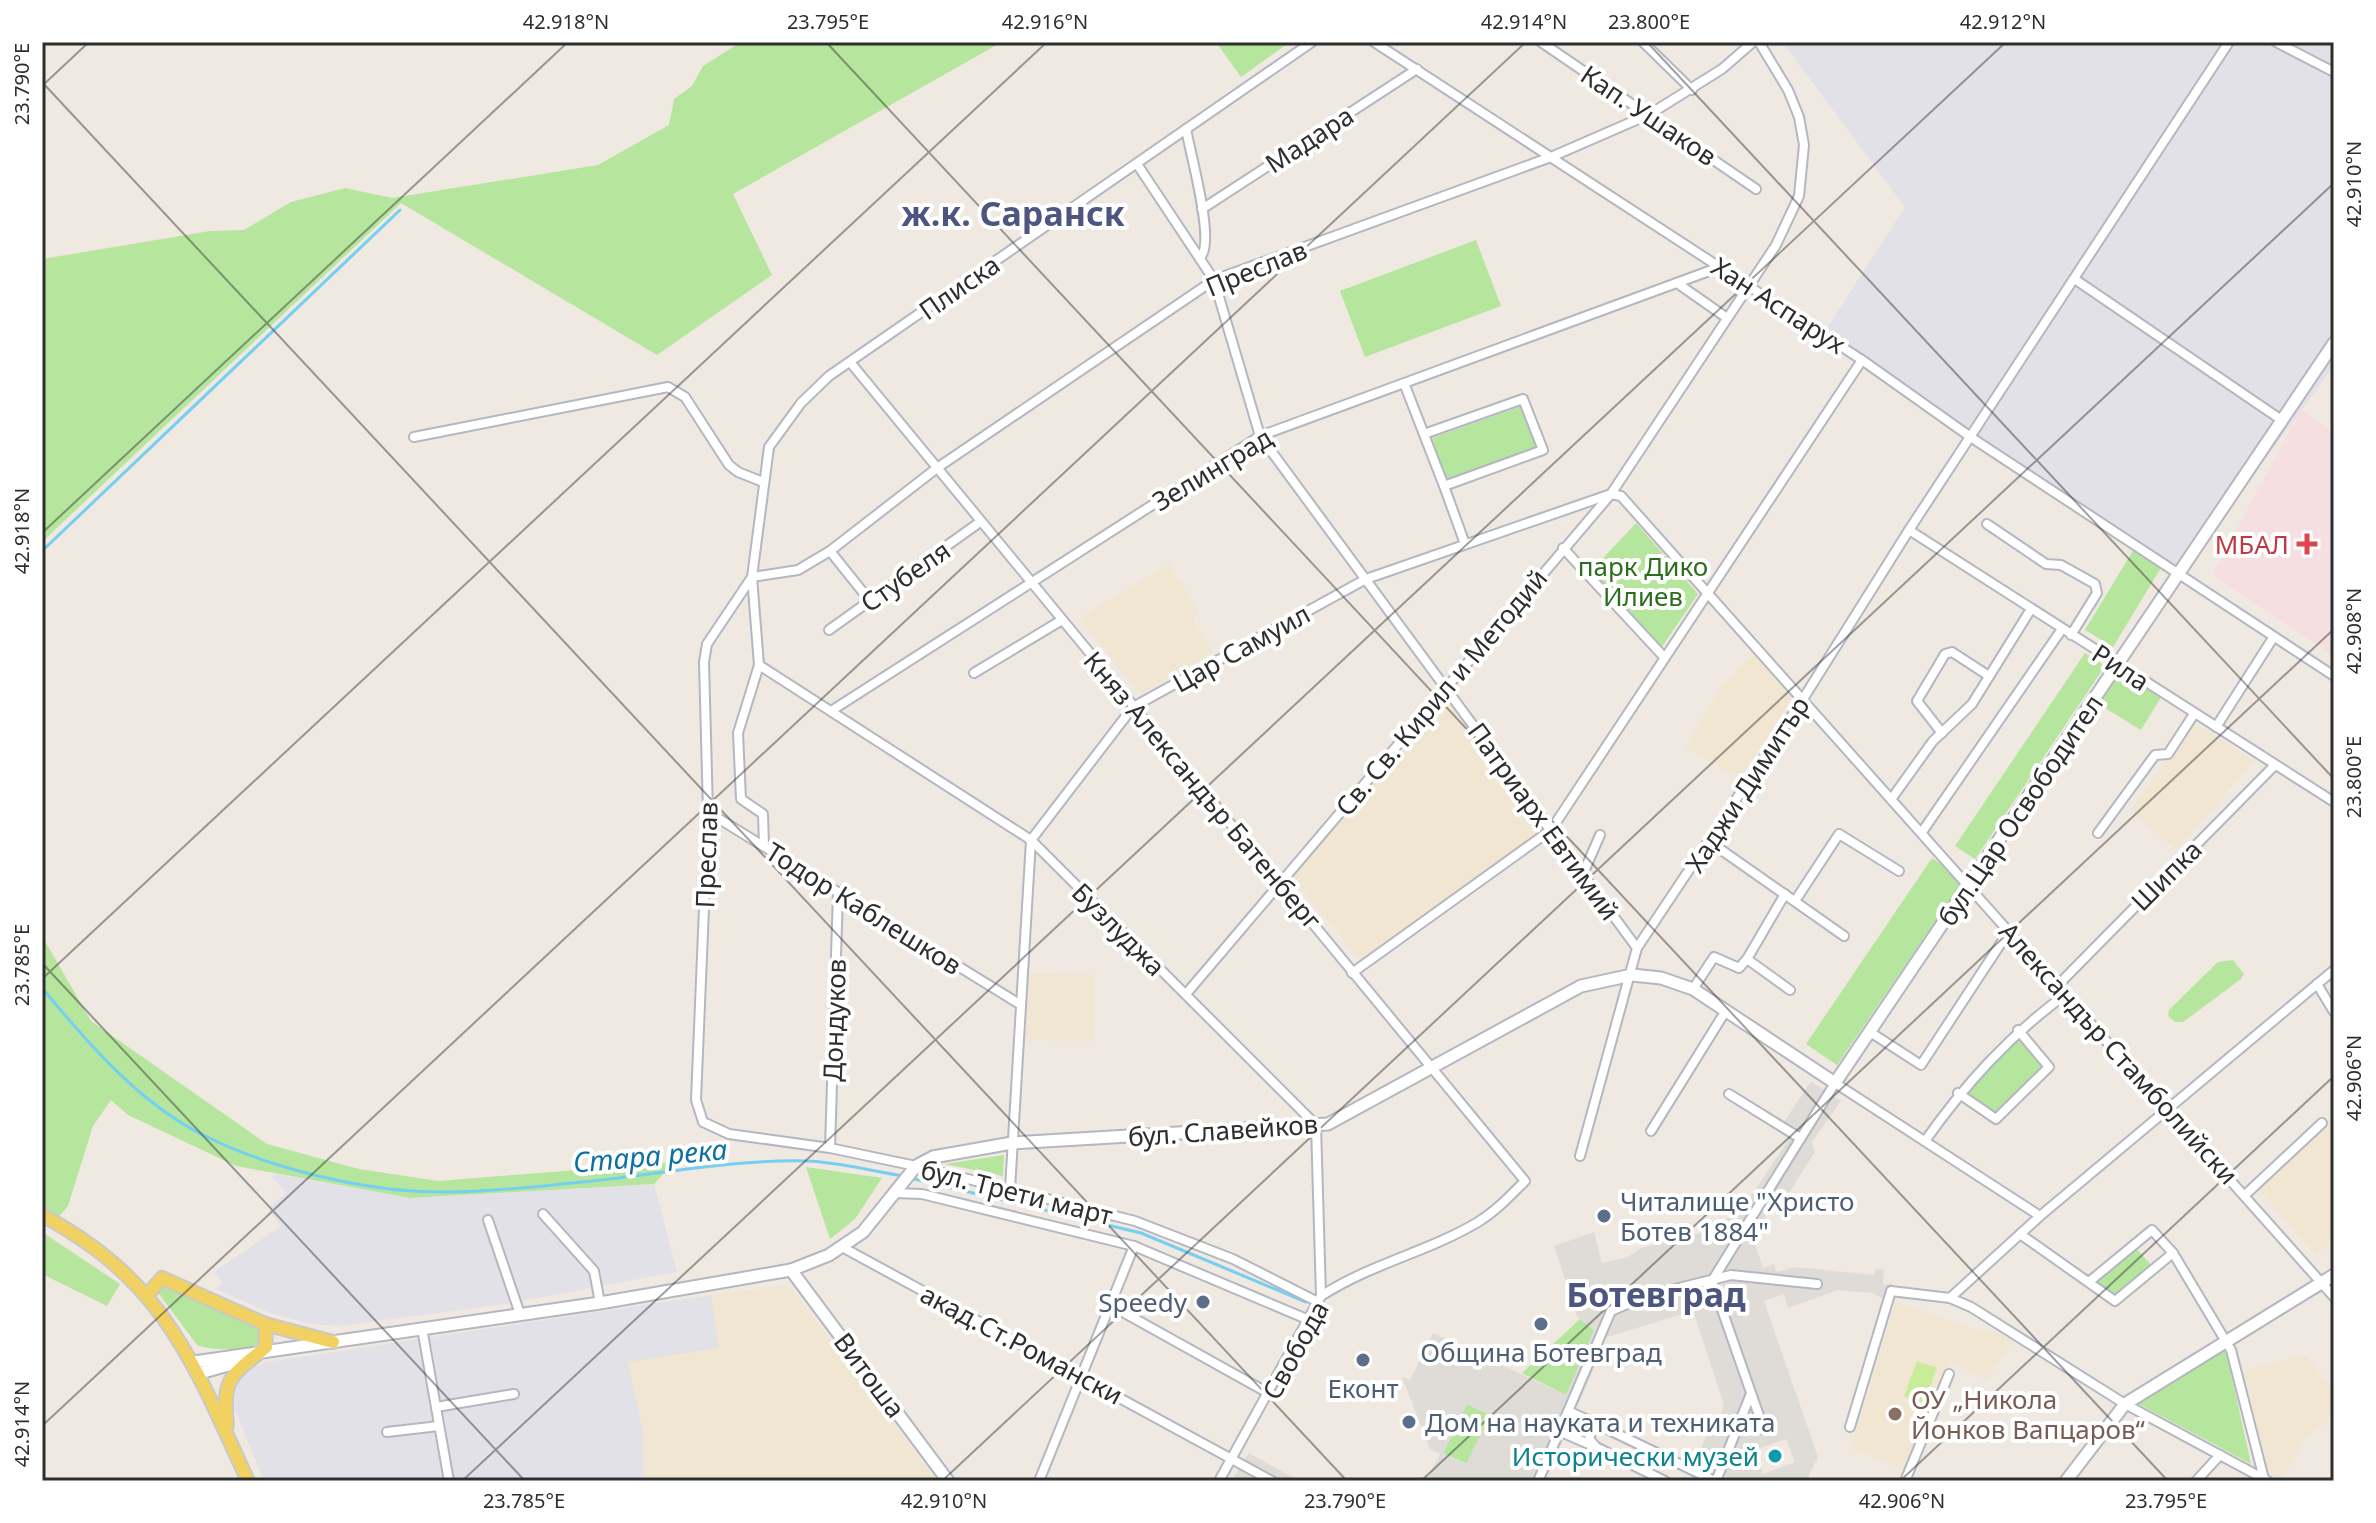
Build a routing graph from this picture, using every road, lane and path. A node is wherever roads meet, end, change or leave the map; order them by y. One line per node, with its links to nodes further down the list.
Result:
1 (1312, 42): 13 (street, Плиска)
2 (1374, 42): 9 (street, Хан Аспарух)
3 (1541, 42): 12 (street, Кап. Ушаков)
4 (1643, 42): 11 (street)
5 (1753, 42): 11 (street, Преслав)
6 (1759, 42): 23 (street, Св. Св. Кирил и Методий)
7 (2229, 42): 21 (street, Хаджи Димитър)
8 (2276, 42): 10 (street)
9 (1417, 69): 14 (street, Хан Аспарух); 17 (street, Мадара)
10 (2334, 72)
11 (1692, 90): 12 (street, Преслав)
12 (1650, 114): 14 (street, Преслав); 16 (street, Кап. Ушаков)
13 (1186, 129): 15 (street, Плиска); 17 (street)
14 (1551, 157): 19 (street, Хан Аспарух); 20 (street, Преслав)
15 (1137, 164): 18 (street, Патриарх Евтимий); 27 (street, Плиска)
16 (1756, 189)
17 (1202, 209): 18 (street)
18 (1201, 256): 20 (street, Патриарх Евтимий)
19 (1720, 267): 22 (street, Зелинград); 23 (street, Хан Аспарух)
20 (1214, 280): 31 (street, Патриарх Евтимий); 34 (street, Преслав)
21 (2076, 280): 29 (street); 33 (street, Хаджи Димитър)
22 (1677, 283): 24 (street); 28 (street, Зелинград)
23 (1749, 285): 24 (street, Св. Св. Кирил и Методий); 26 (street, Хан Аспарух)
24 (1727, 318): 37 (street, Св. Св. Кирил и Методий)
25 (2334, 343): 29 (street, бул.Цар Освободител)
26 (1862, 360): 33 (street, Хан Аспарух); 48 (street)
27 (850, 362): 34 (street, Княз Александър Батенберг); 35 (street, Плиска)
28 (1404, 383): 30 (street); 31 (street, Зелинград)
29 (2283, 421): 44 (street, бул.Цар Освободител)
30 (1424, 434): 36 (street); 36 (street)
31 (1260, 436): 46 (street, Патриарх Евтимий); 47 (street, Зелинград)
32 (414, 437): 35 (street)
33 (1972, 438): 40 (street, Хаджи Димитър); 44 (street, Хан Аспарух)
34 (937, 468): 38 (street, Княз Александър Батенберг); 43 (street, Преслав)
35 (763, 482): 45 (street, Плиска)
36 (1444, 486): 41 (street)
37 (1611, 494): 41 (street, Цар Самуил); 42 (street, Св. Св. Кирил и Методий); 48 (street, Александър Стамболийски)
38 (980, 522): 47 (street, Княз Александър Батенберг); 49 (street, Стубеля)
39 (1987, 524): 54 (street)
40 (1909, 530): 50 (street, Рила); 63 (street, Хаджи Димитър)
41 (1465, 544): 46 (street, Цар Самуил)
42 (1563, 548): 56 (street); 62 (street, Св. Св. Кирил и Методий)
43 (830, 551): 45 (street, Преслав); 49 (street)
44 (2181, 574): 55 (street, Хан Аспарух); 58 (street, бул.Цар Освободител)
45 (752, 577): 57 (street, Плиска); 72 (street, Преслав)
46 (1366, 579): 62 (street, Патриарх Евтимий); 64 (street, Цар Самуил)
47 (1032, 582): 51 (street, Княз Александър Батенберг); 65 (street, Зелинград)
48 (1708, 593): 56 (street); 63 (street, Александър Стамболийски)
49 (870, 601): 53 (street, Стубеля)
50 (2031, 609): 52 (street, Рила); 60 (street)
51 (1062, 620): 59 (street); 64 (street, Княз Александър Батенберг)
52 (2062, 629): 54 (street, Рила); 74 (street)
53 (829, 630)
54 (2071, 635): 58 (street, Рила)
55 (2273, 638): 61 (street, Хан Аспарух); 67 (street)
56 (1664, 657): 73 (street)
57 (759, 665): 65 (street, Бузлуджа); 79 (street, Преслав)
58 (2118, 666): 66 (street, Рила); 83 (street, бул.Цар Освободител)
59 (974, 673)
60 (1989, 676): 68 (street); 68 (street)
61 (2334, 676)
62 (1445, 686): 73 (street, Патриарх Евтимий); 82 (street, Св. Св. Кирил и Методий)
63 (1803, 699): 70 (street, Александър Стамболийски); 78 (street, Хаджи Димитър)
64 (1133, 707): 77 (street, Цар Самуил); 82 (street, Княз Александър Батенберг)
65 (831, 711): 77 (street, Бузлуджа)
66 (2194, 714): 67 (street, Рила); 75 (street)
67 (2216, 727): 69 (street, Рила)
68 (1942, 733): 70 (street)
69 (2275, 765): 71 (street, Рила); 95 (street, Шипка)
70 (1892, 798): 74 (street, Александър Стамболийски)
71 (2334, 802)
72 (708, 812): 79 (street, Тодор Каблешков); 110 (street, Преслав)
73 (1551, 830): 81 (street, Патриарх Евтимий); 92 (street)
74 (1922, 832): 83 (street, Александър Стамболийски)
75 (2098, 833)
76 (1600, 835): 81 (street)
77 (1031, 840): 98 (street, Бузлуджа); 100 (street)
78 (1710, 842): 85 (street); 89 (street, Хаджи Димитър)
79 (764, 846): 84 (street, Тодор Каблешков)
80 (1899, 871): 86 (street)
81 (1583, 874): 89 (street, Патриарх Евтимий)
82 (1280, 882): 92 (street, Княз Александър Батенберг); 98 (street, Св. Св. Кирил и Методий)
83 (1970, 884): 87 (street, Александър Стамболийски); 104 (street, бул.Цар Освободител)
84 (838, 892): 100 (street, Тодор Каблешков); 117 (street, Дондуков)
85 (1785, 894): 86 (street); 90 (street)
86 (1795, 901): 88 (street)
87 (2009, 931): 95 (street, Александър Стамболийски); 104 (street)
88 (1844, 936)
89 (1637, 948): 93 (street, Хаджи Димитър)
90 (1747, 959): 96 (street); 97 (street)
91 (2334, 970): 94 (street)
92 (1352, 973): 105 (street, Княз Александър Батенберг)
93 (1632, 975): 96 (street, бул. Славейков); 105 (street, бул. Славейков); 118 (street, Хаджи Димитър)
94 (2317, 984): 102 (street); 109 (street)
95 (2058, 985): 99 (street, Александър Стамболийски)
96 (1693, 989): 101 (street)
97 (1790, 990)
98 (1186, 994): 112 (street, Бузлуджа)
99 (2066, 994): 103 (street); 109 (street, Александър Стамболийски)
100 (1021, 1005): 116 (street)
101 (1725, 1012): 106 (street); 113 (street)
102 (2334, 1012)
103 (2018, 1030): 107 (street); 107 (street)
104 (1870, 1032): 106 (street, бул.Цар Освободител)
105 (1432, 1070): 112 (street, бул. Славейков); 120 (street, Княз Александър Батенберг)
106 (1835, 1083): 114 (street, бул.Цар Освободител); 115 (street)
107 (1958, 1093): 115 (street)
108 (1729, 1094): 114 (street)
109 (2170, 1109): 123 (street, Александър Стамболийски); 126 (street)
110 (703, 1122): 117 (street, бул. Трети март)
111 (2322, 1123): 123 (street)
112 (1316, 1125): 116 (street, бул. Славейков); 141 (street)
113 (1651, 1131)
114 (1800, 1138): 134 (street, бул.Цар Освободител)
115 (1925, 1141): 126 (street)
116 (1012, 1143): 119 (street, бул. Славейков); 122 (street)
117 (830, 1148): 119 (street, бул. Трети март)
118 (1580, 1156)
119 (913, 1170): 121 (street); 122 (street, бул. Трети март)
120 (1525, 1181): 141 (street, Свобода)
121 (897, 1188): 129 (street, бул. Трети март); 130 (street)
122 (1010, 1189): 141 (street, бул. Трети март)
123 (2245, 1195): 136 (street, Александър Стамболийски)
124 (543, 1214): 142 (street)
125 (42, 1215): 138 (main road)
126 (2040, 1216): 128 (street)
127 (488, 1220): 144 (street)
128 (2020, 1234): 135 (street); 140 (street)
129 (1134, 1246): 143 (street); 145 (street, бул. Трети март)
130 (842, 1247): 132 (street); 153 (street, акад.Ст.Романски)
131 (2173, 1253): 135 (street); 135 (street); 148 (street)
132 (791, 1270): 142 (street); 175 (street, Витоша)
133 (2334, 1275): 136 (street)
134 (1712, 1281): 137 (street); 156 (street); 159 (street)
135 (2090, 1281)
136 (2321, 1283): 139 (street, Александър Стамболийски); 148 (street)
137 (1817, 1284)
138 (148, 1294): 146 (main road); 151 (main road)
139 (2334, 1297)
140 (1950, 1298): 157 (street); 161 (street)
141 (1320, 1299): 145 (street, Свобода)
142 (600, 1303): 144 (street)
143 (1112, 1306): 153 (street); 155 (street)
144 (520, 1314): 147 (street)
145 (1309, 1320): 155 (street, Свобода)
146 (265, 1324): 149 (main road); 150 (main road)
147 (422, 1328): 149 (street); 158 (street)
148 (2225, 1340): 157 (street); 172 (street)
149 (333, 1342): 150 (street)
150 (255, 1356): 151 (street); 166 (main road)
151 (197, 1368): 166 (main road)
152 (1949, 1374): 182 (street)
153 (1083, 1377): 170 (street, акад.Ст.Романски); 176 (street)
154 (514, 1394): 158 (street)
155 (1270, 1394): 170 (street, Свобода)
156 (1750, 1396): 163 (street); 181 (street)
157 (2125, 1404): 169 (street); 183 (street)
158 (436, 1407): 160 (street)
159 (1568, 1411): 162 (street); 164 (street)
160 (439, 1426): 165 (street); 174 (street)
161 (1850, 1427)
162 (1605, 1428): 167 (street); 168 (street)
163 (1764, 1430)
164 (1559, 1431): 168 (street); 179 (street)
165 (387, 1432)
166 (229, 1440): 173 (main road)
167 (1637, 1443): 171 (street); 181 (street)
168 (1596, 1447): 171 (street)
169 (2220, 1455): 172 (street); 184 (street)
170 (1233, 1458): 177 (street, Свобода); 178 (street, акад.Ст.Романски)
171 (1629, 1463): 180 (street)
172 (2266, 1480)
173 (248, 1481)
174 (449, 1481)
175 (948, 1481)
176 (1039, 1481)
177 (1219, 1481)
178 (1272, 1481)
179 (1538, 1481)
180 (1665, 1481)
181 (1716, 1481)
182 (1905, 1481)
183 (2066, 1481)
184 (2196, 1481)

